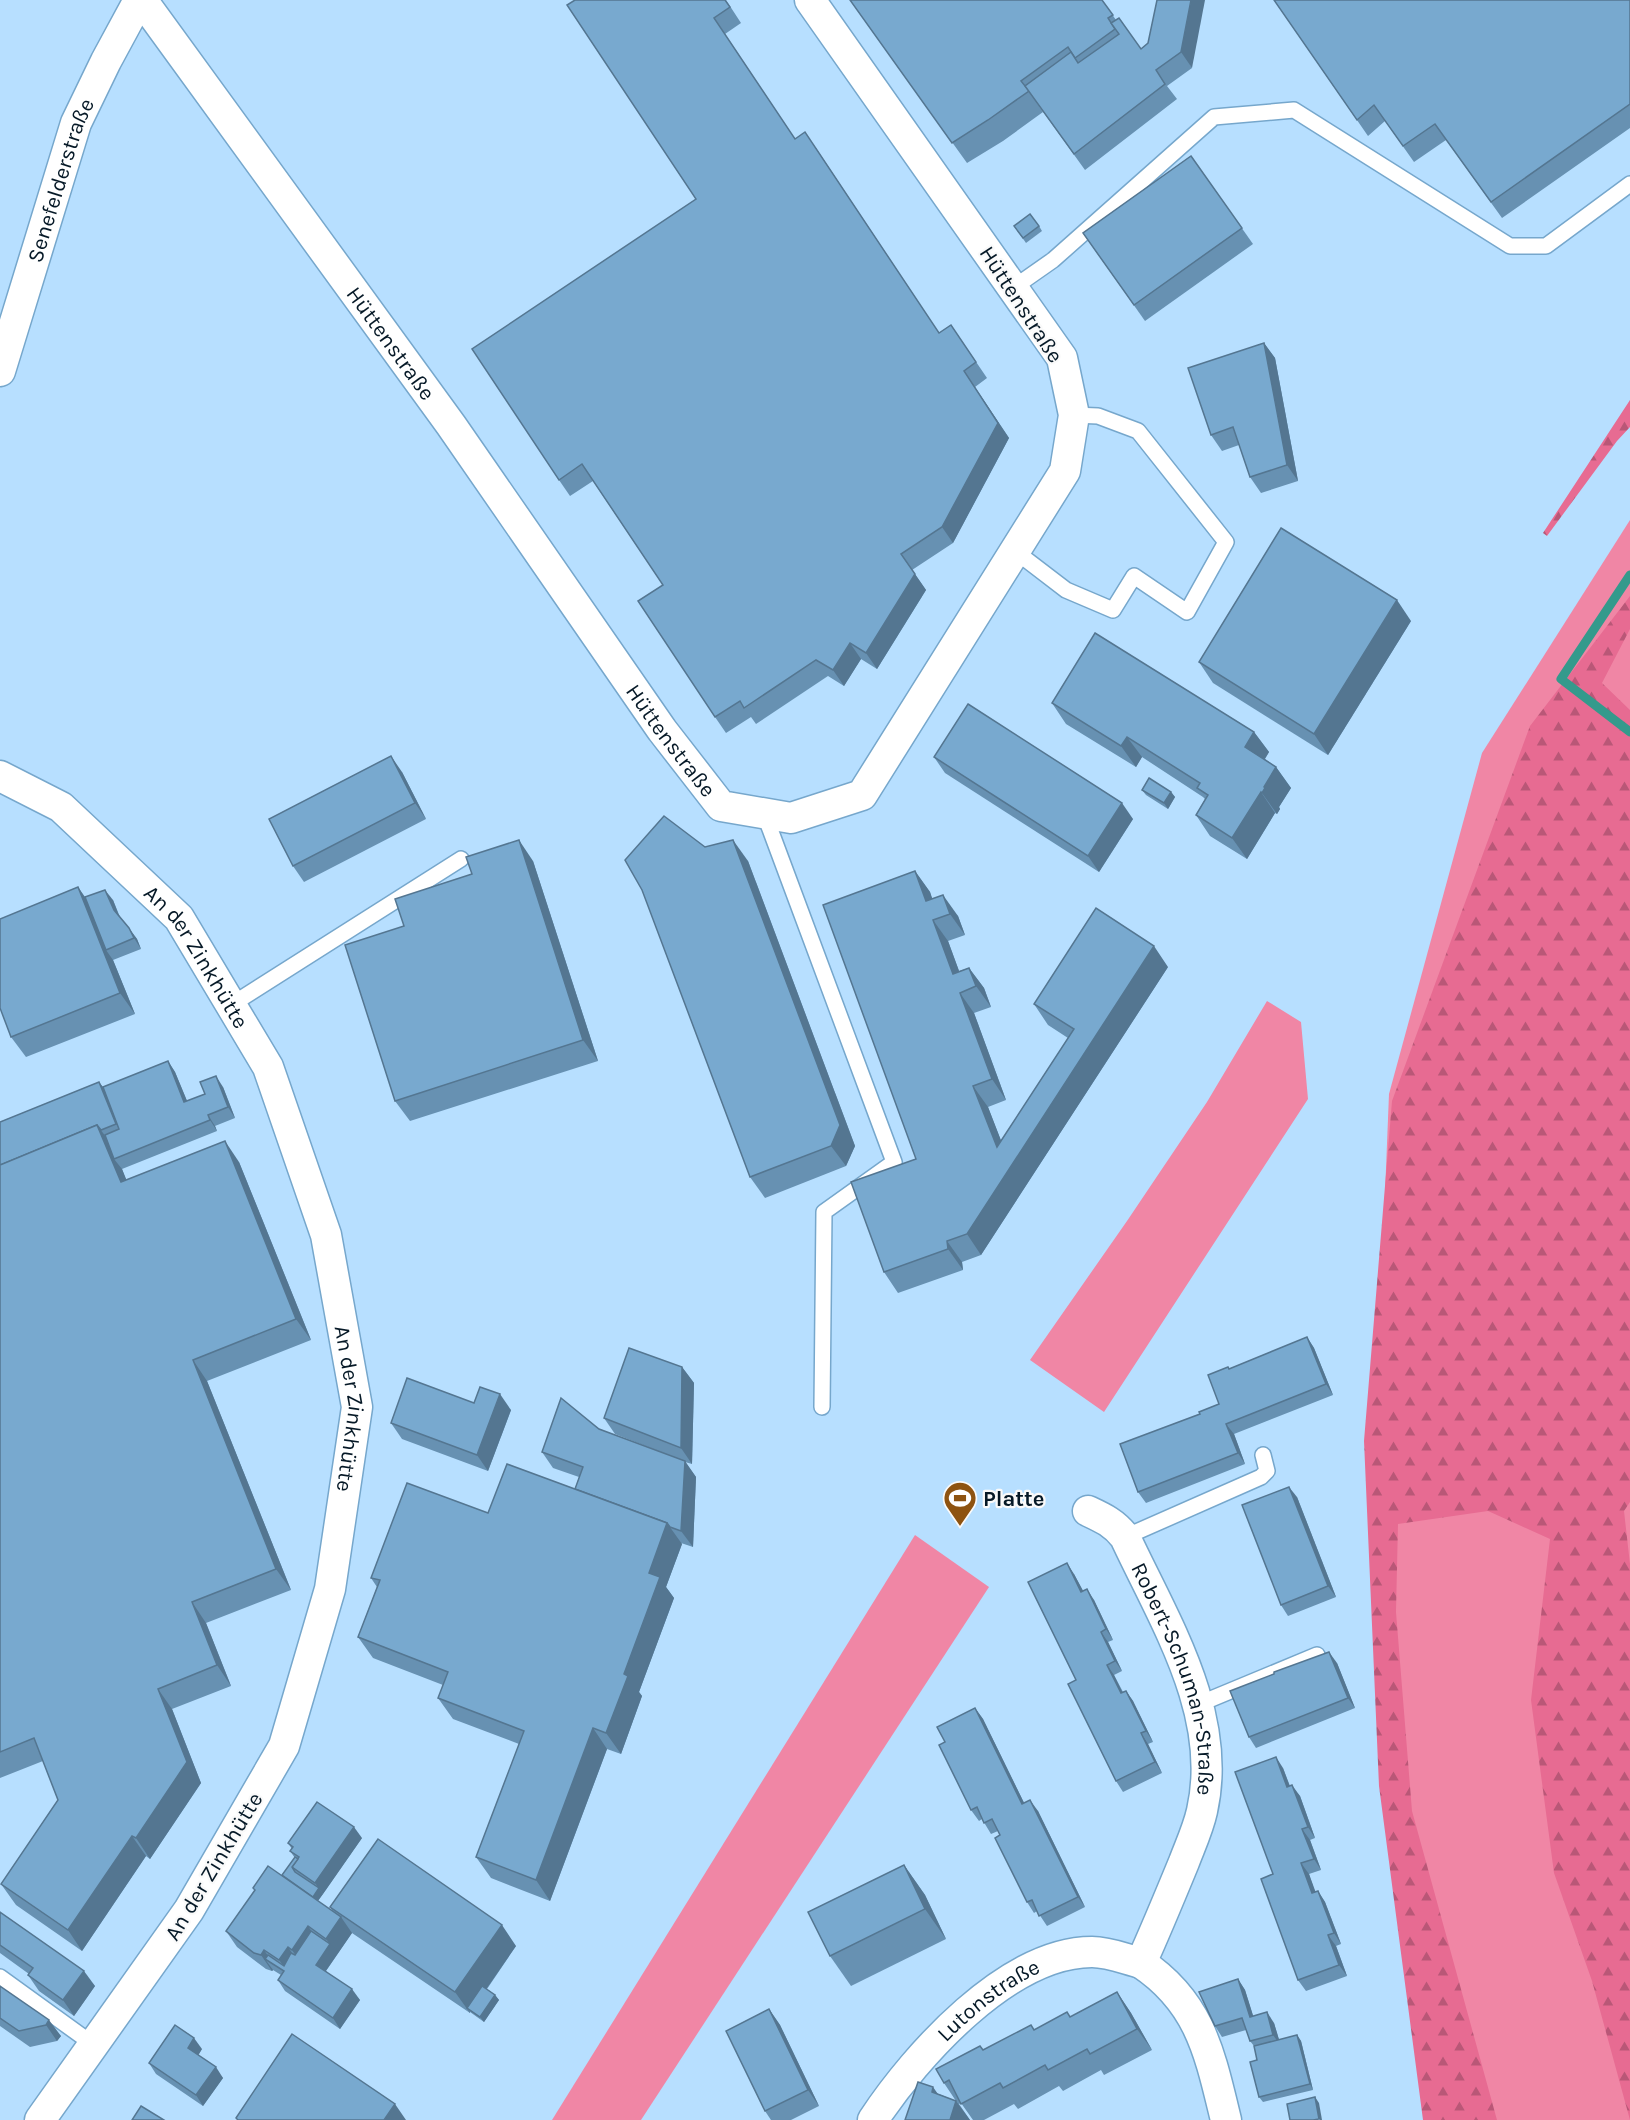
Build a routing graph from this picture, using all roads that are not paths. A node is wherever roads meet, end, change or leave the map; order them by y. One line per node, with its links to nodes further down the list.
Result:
1 (140, 0): 5 (street, Senefelderstraße); 9 (street, Hüttenstraße)
2 (810, 0): 4 (street, Hüttenstraße)
3 (1630, 184): 4 (lane)
4 (1013, 288): 6 (street, Hüttenstraße)
5 (0, 371)
6 (1074, 415): 7 (street, Hüttenstraße); 7 (lane)
7 (1015, 550): 9 (street, Hüttenstraße)
8 (0, 776): 11 (street, An der Zinkhütte)
9 (764, 813): 12 (lane)
10 (461, 859): 11 (lane)
11 (231, 1005): 20 (street, An der Zinkhütte)
12 (822, 1407)
13 (1263, 1455): 15 (lane)
14 (1088, 1511): 15 (street, Robert-Schuman-Straße)
15 (1125, 1537): 17 (street, Robert-Schuman-Straße)
16 (1317, 1655): 17 (lane)
17 (1199, 1704): 18 (street, Robert-Schuman-Straße)
18 (1141, 1963): 22 (street, Lutonstraße); 23 (street)
19 (0, 1977): 20 (lane)
20 (94, 2045): 21 (street, An der Zinkhütte)
21 (40, 2120)
22 (873, 2120)
23 (1226, 2120)

